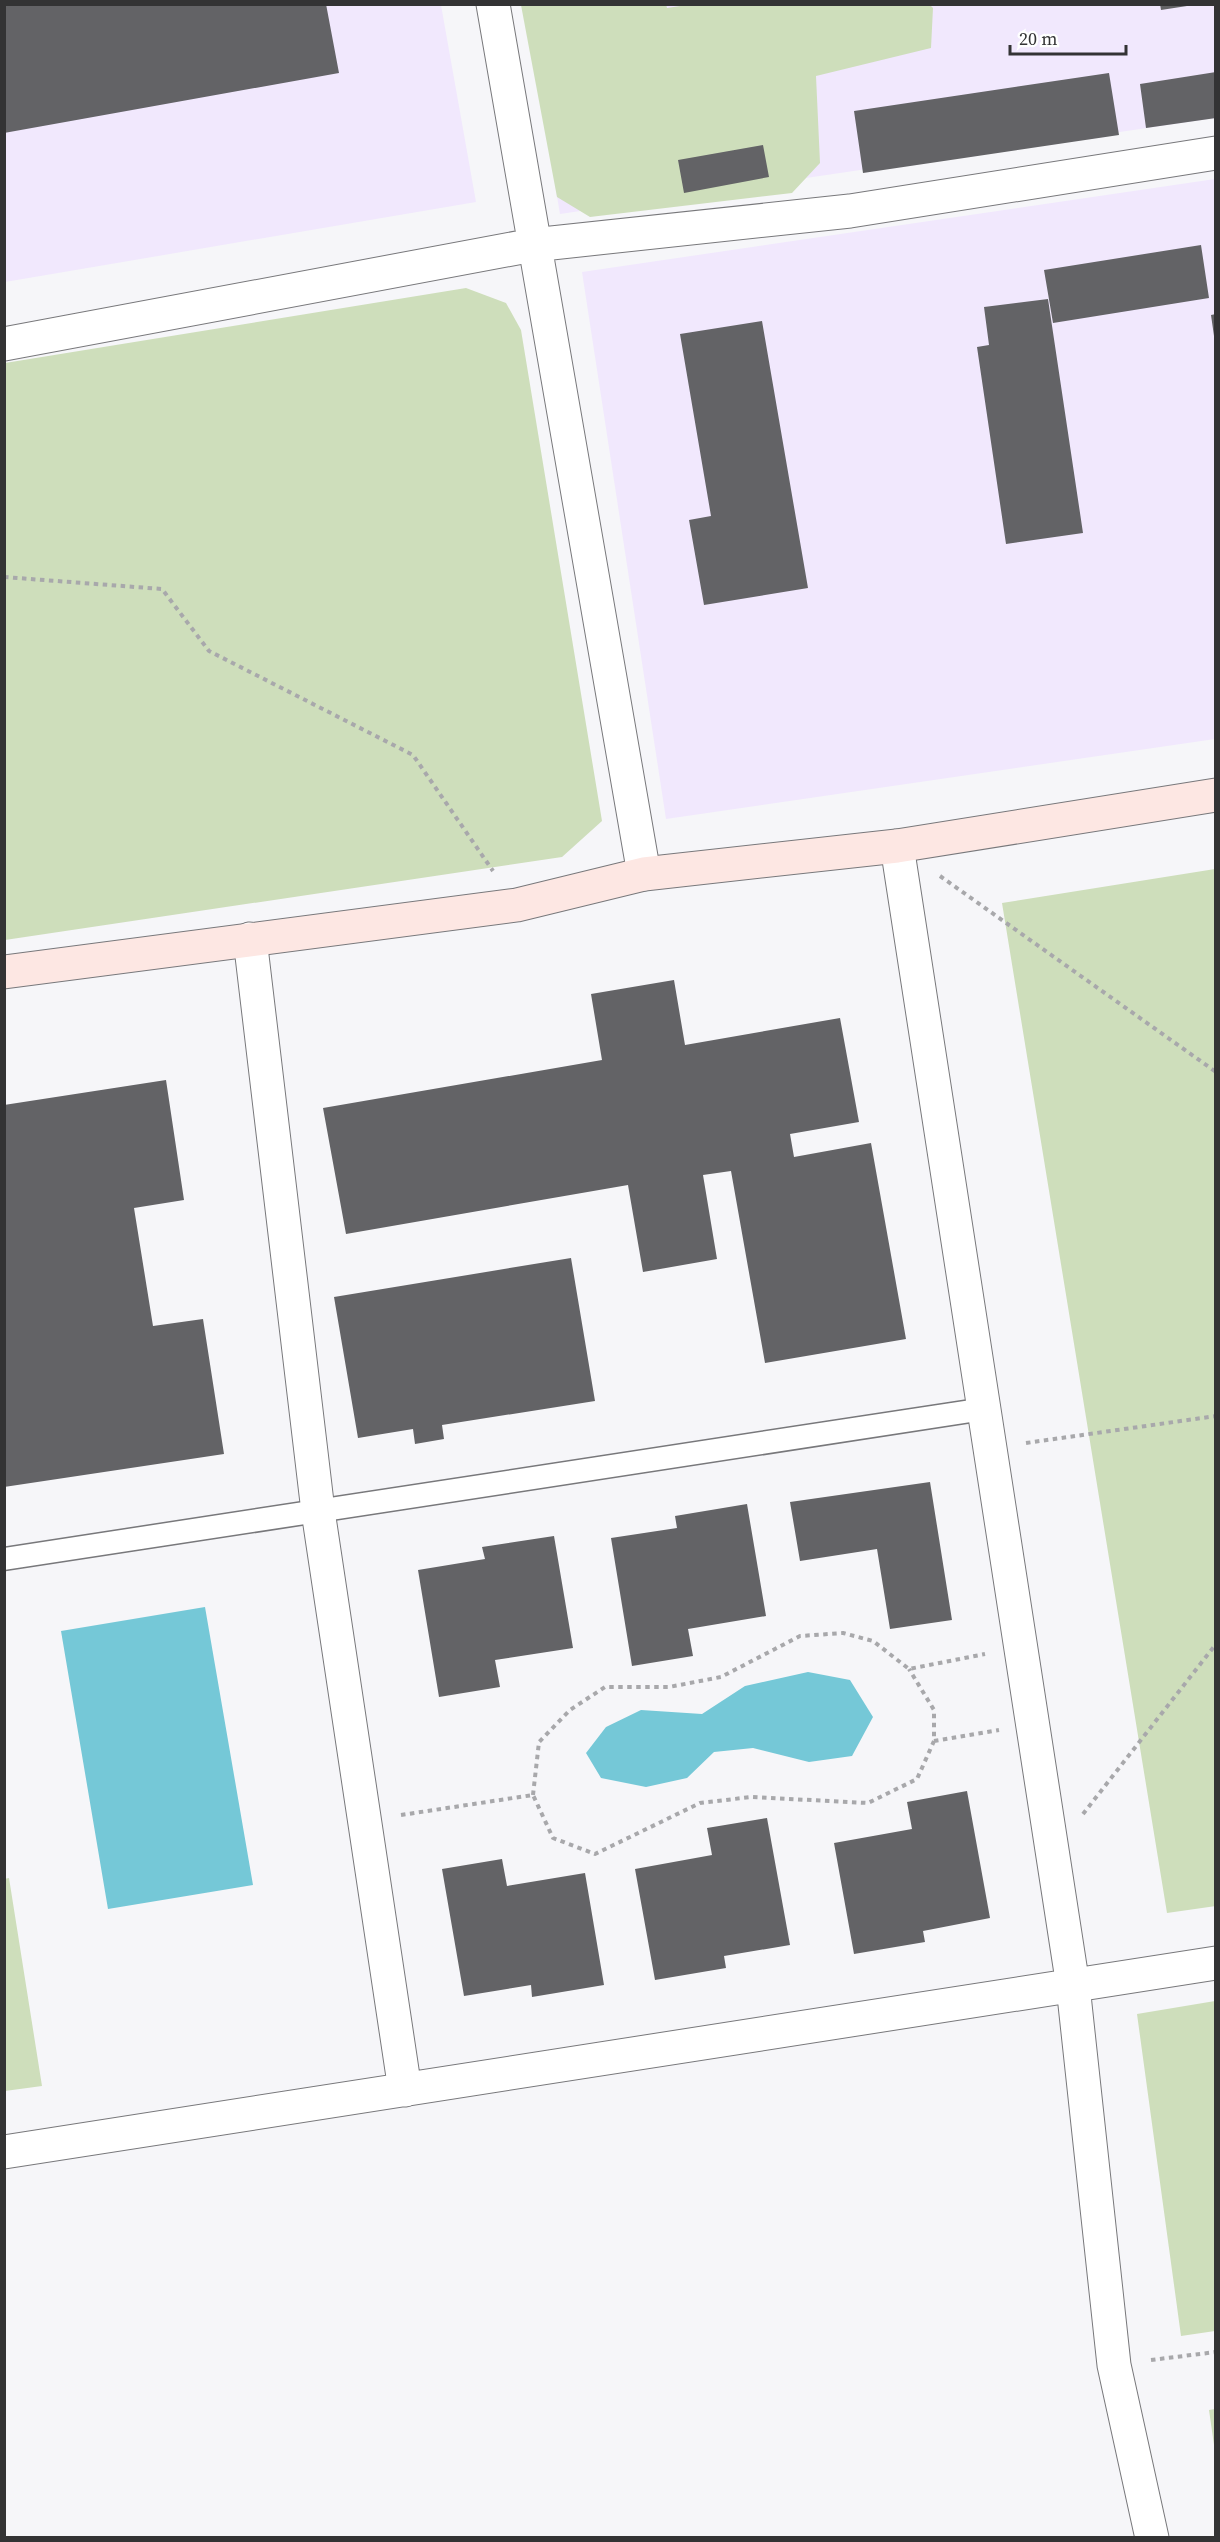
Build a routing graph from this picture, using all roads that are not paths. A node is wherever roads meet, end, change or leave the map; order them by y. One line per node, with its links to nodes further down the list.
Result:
1 (493, 4): 3 (street)
2 (1215, 153): 3 (street)
3 (533, 244): 4 (street); 7 (street)
4 (4, 344)
5 (1215, 795): 6 (street)
6 (897, 846): 7 (street); 10 (street)
7 (644, 874): 8 (street)
8 (250, 939): 9 (street); 11 (street)
9 (4, 972)
10 (984, 1409): 11 (lane); 14 (street)
11 (318, 1511): 12 (lane); 15 (street)
12 (4, 1559)
13 (1215, 1963): 14 (street)
14 (1073, 1986): 15 (street); 17 (street)
15 (405, 2090): 16 (street)
16 (4, 2152)
17 (1152, 2538)

